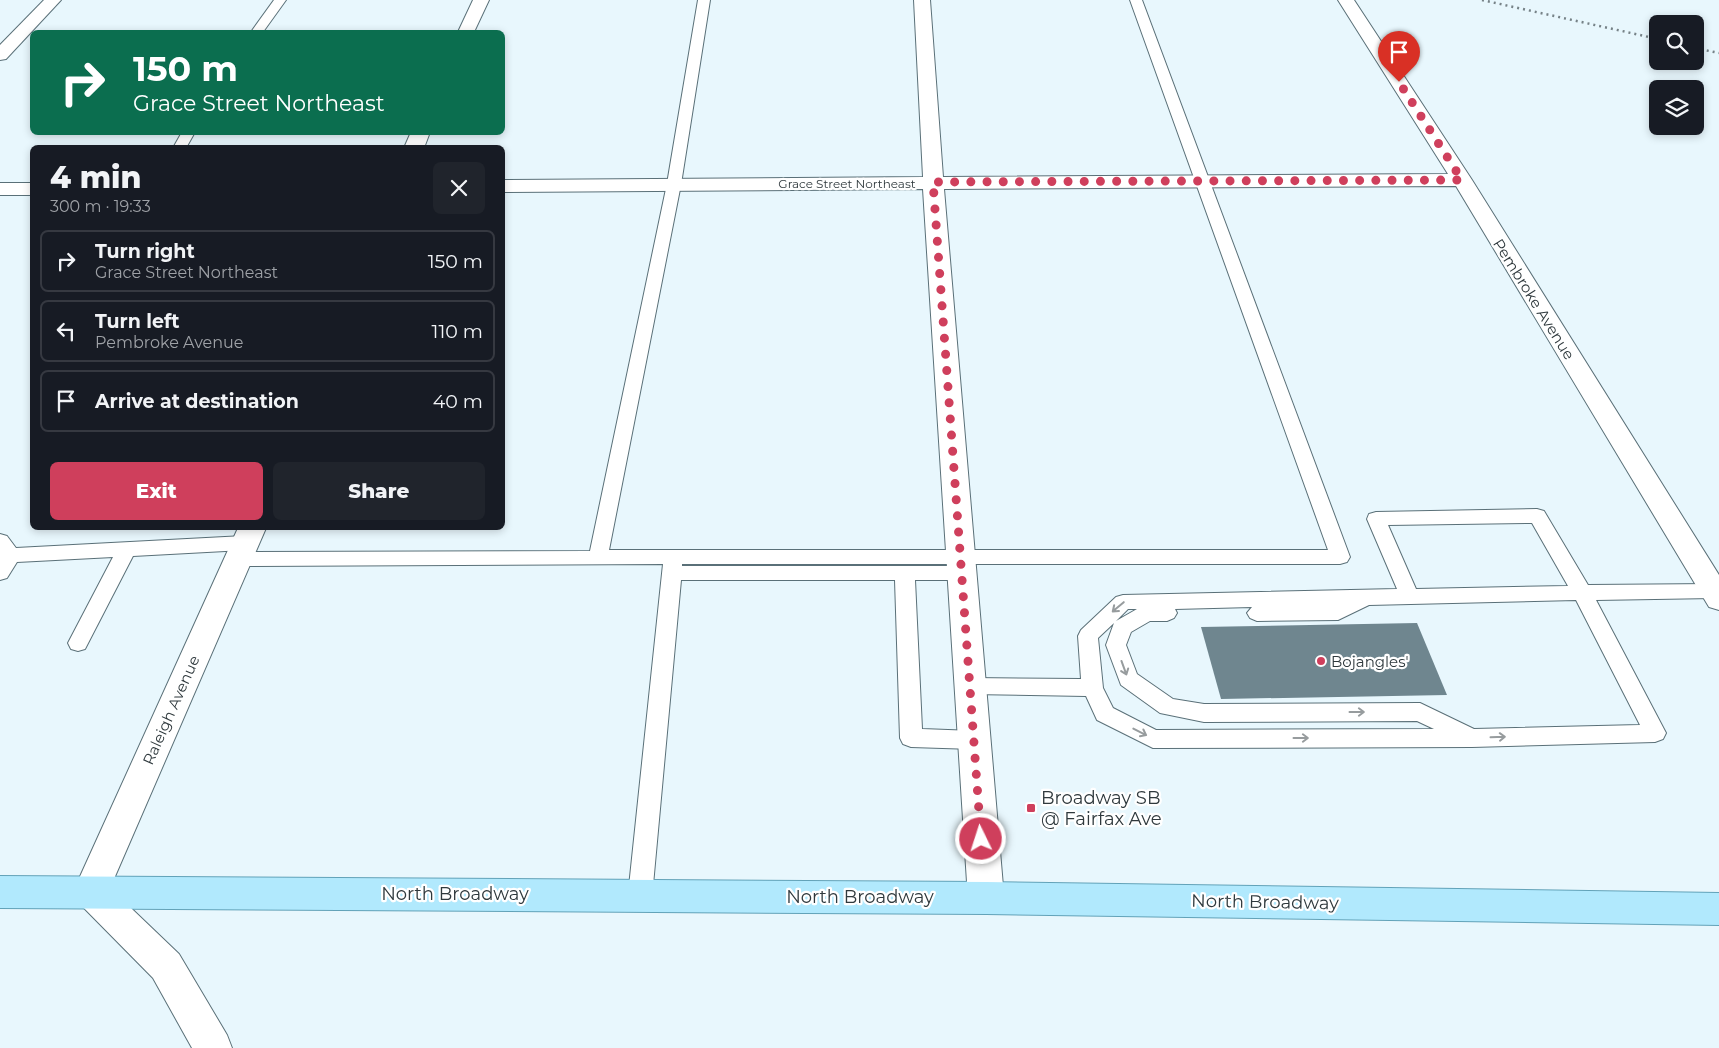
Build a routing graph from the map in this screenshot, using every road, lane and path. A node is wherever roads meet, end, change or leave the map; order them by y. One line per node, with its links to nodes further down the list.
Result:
1 (53, 0): 10 (street)
2 (280, 0): 8 (lane)
3 (481, 0): 9 (street)
4 (704, 0): 14 (lane)
5 (922, 0): 13 (street)
6 (1136, 0): 12 (lane)
7 (1346, 0): 11 (street, Pembroke Avenue)
8 (258, 30)
9 (467, 30)
10 (0, 55)
11 (1462, 180): 12 (street, Grace Street Northeast); 27 (street, Pembroke Avenue)
12 (1203, 181): 13 (street, Grace Street Northeast); 22 (lane)
13 (933, 182): 14 (street, Grace Street Northeast); 22 (street)
14 (674, 184): 15 (street, Grace Street Northeast); 21 (lane)
15 (505, 186)
16 (0, 189): 17 (street)
17 (30, 189)
18 (245, 543): 20 (lane); 21 (lane); 36 (street, Raleigh Avenue)
19 (6, 548): 20 (lane); 24 (lane)
20 (126, 550): 30 (lane)
21 (598, 557): 23 (lane)
22 (961, 564): 23 (lane); 25 (lane); 31 (street)
23 (673, 565): 25 (lane); 37 (lane)
24 (0, 573)
25 (904, 573): 34 (lane)
26 (1582, 592): 27 (lane); 28 (lane); 28 (lane); 33 (lane, one-way to 26)
27 (1716, 595)
28 (1410, 597): 29 (lane)
29 (1365, 598): 32 (lane, one-way to 32); 33 (lane, one-way to 33)
30 (78, 643)
31 (970, 686): 32 (lane); 34 (street)
32 (1092, 688): 33 (lane, one-way to 33)
33 (1472, 738)
34 (974, 740): 38 (street)
35 (0, 892): 36 (main road, North Broadway)
36 (91, 892): 37 (main road, North Broadway); 40 (street)
37 (640, 896): 38 (main road, North Broadway)
38 (986, 898): 39 (main road, North Broadway)
39 (1719, 909)
40 (213, 1048)

